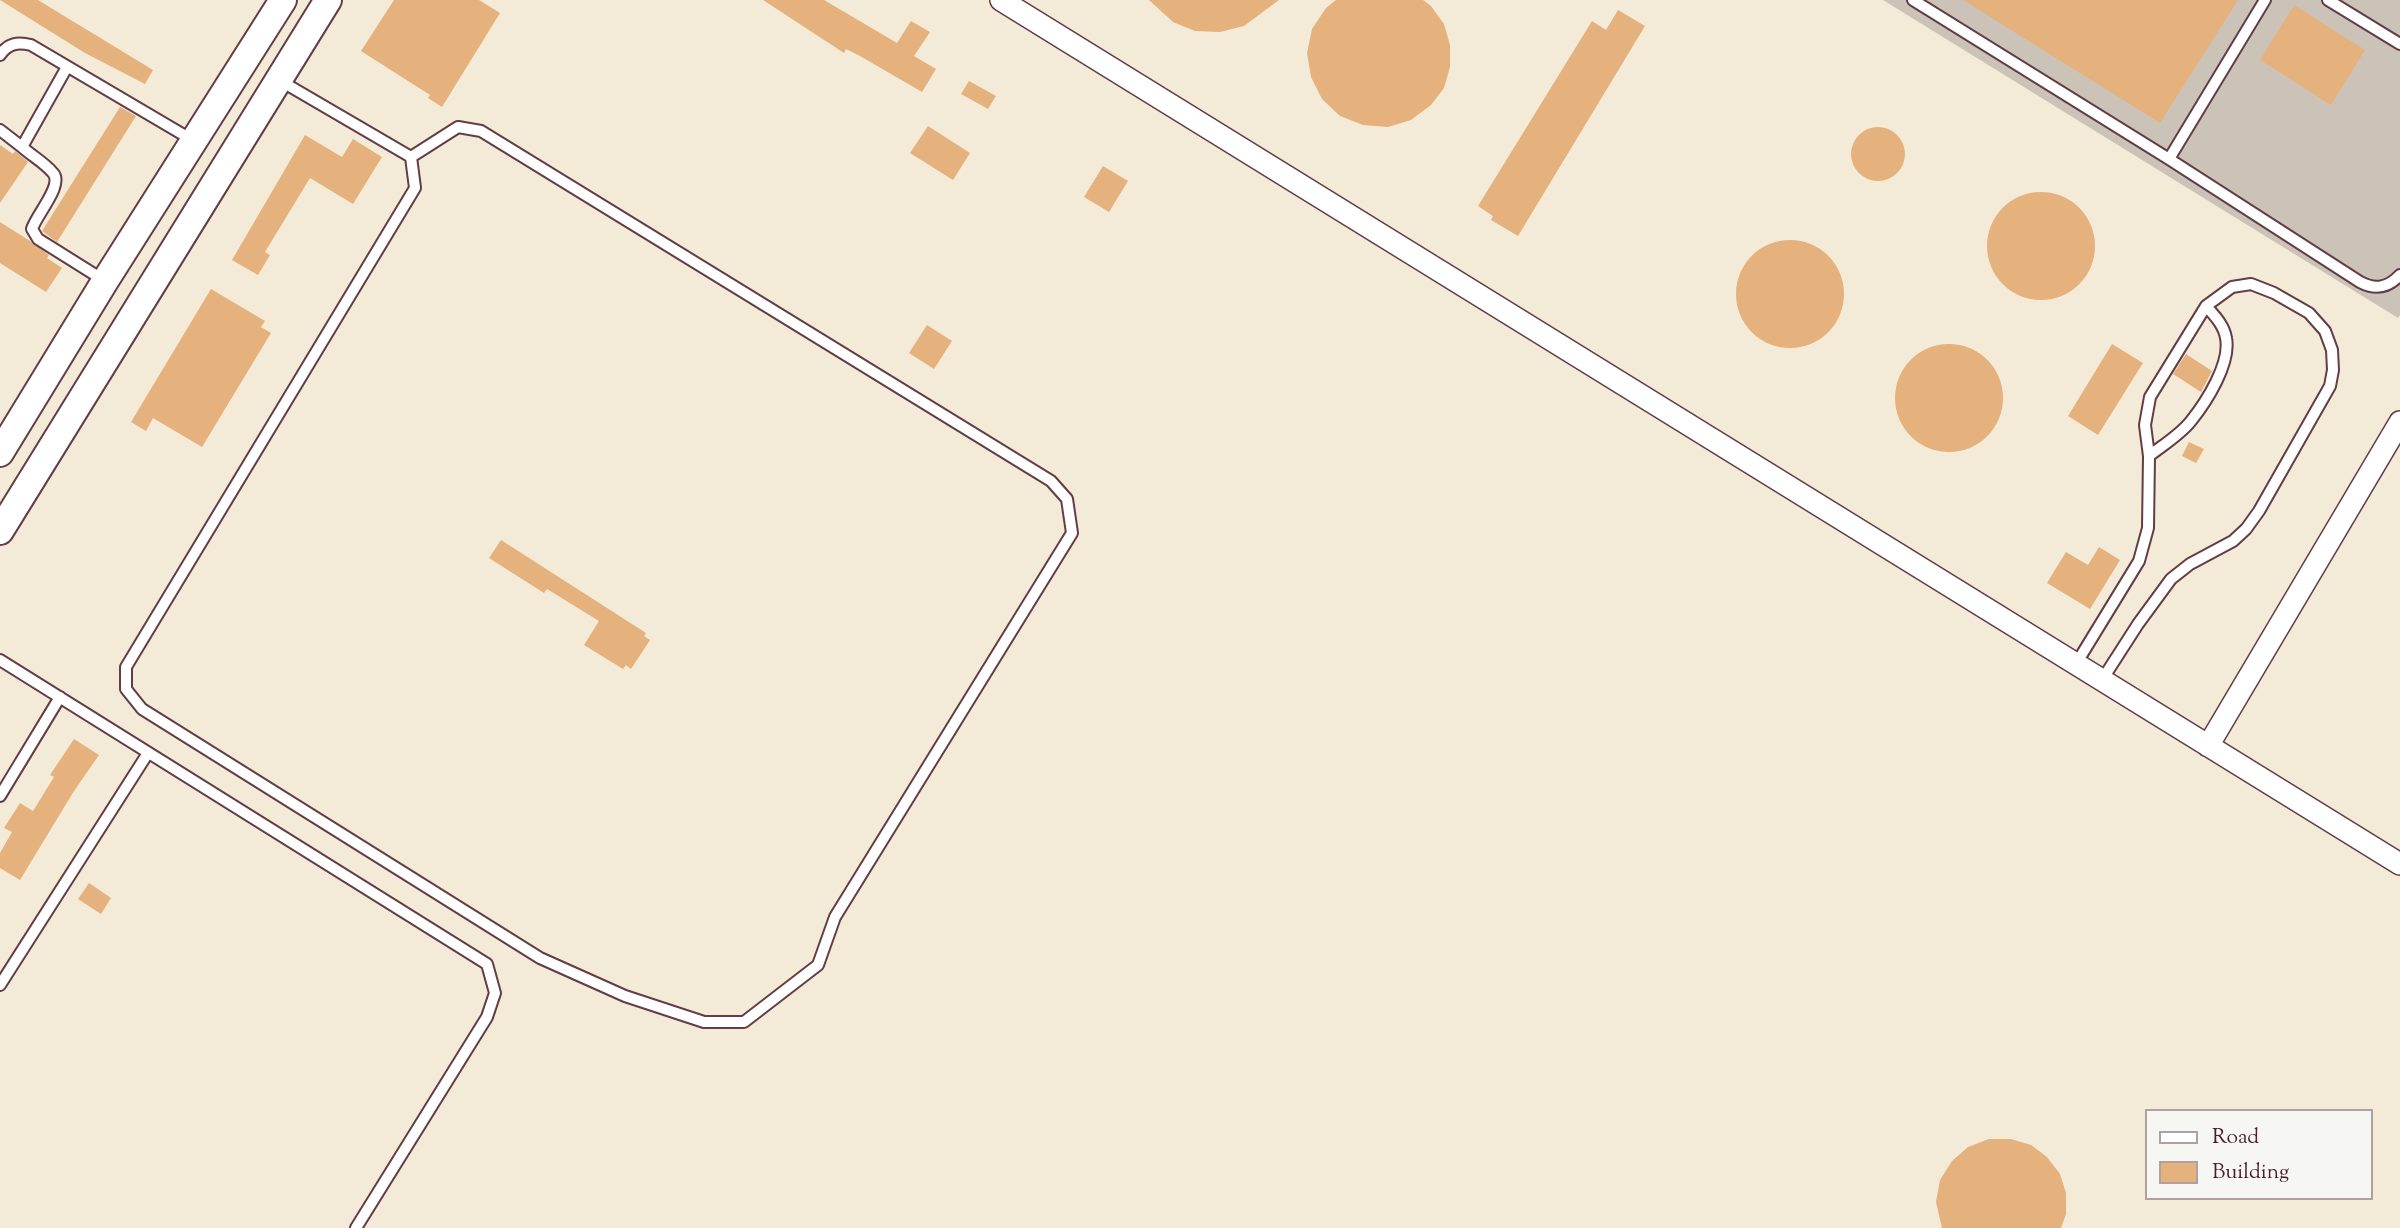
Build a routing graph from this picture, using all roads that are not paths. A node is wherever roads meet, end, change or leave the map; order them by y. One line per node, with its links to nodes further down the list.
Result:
1 (284, 0): 12 (street)
2 (328, 0): 10 (street)
3 (1001, 0): 24 (street)
4 (1913, 0): 15 (lane)
5 (2265, 0): 15 (lane)
6 (2328, 0): 7 (lane)
7 (2400, 44)
8 (0, 55): 9 (lane)
9 (67, 67): 12 (lane); 13 (lane)
10 (279, 80): 14 (lane); 22 (street)
11 (0, 130): 13 (lane)
12 (194, 141): 17 (street)
13 (22, 148): 17 (lane)
14 (411, 157): 14 (lane)
15 (2169, 159): 16 (lane)
16 (2400, 275)
17 (105, 281): 20 (street)
18 (2206, 306): 21 (lane); 21 (lane); 25 (lane)
19 (2400, 422): 27 (street)
20 (0, 453)
21 (2149, 456): 24 (lane)
22 (0, 531)
23 (0, 660): 26 (lane)
24 (2076, 664): 25 (street)
25 (2102, 680): 27 (street)
26 (60, 697): 28 (lane); 29 (lane)
27 (2208, 746): 30 (street)
28 (148, 752): 31 (lane); 32 (lane)
29 (0, 796)
30 (2400, 863)
31 (0, 985)
32 (356, 1228)

